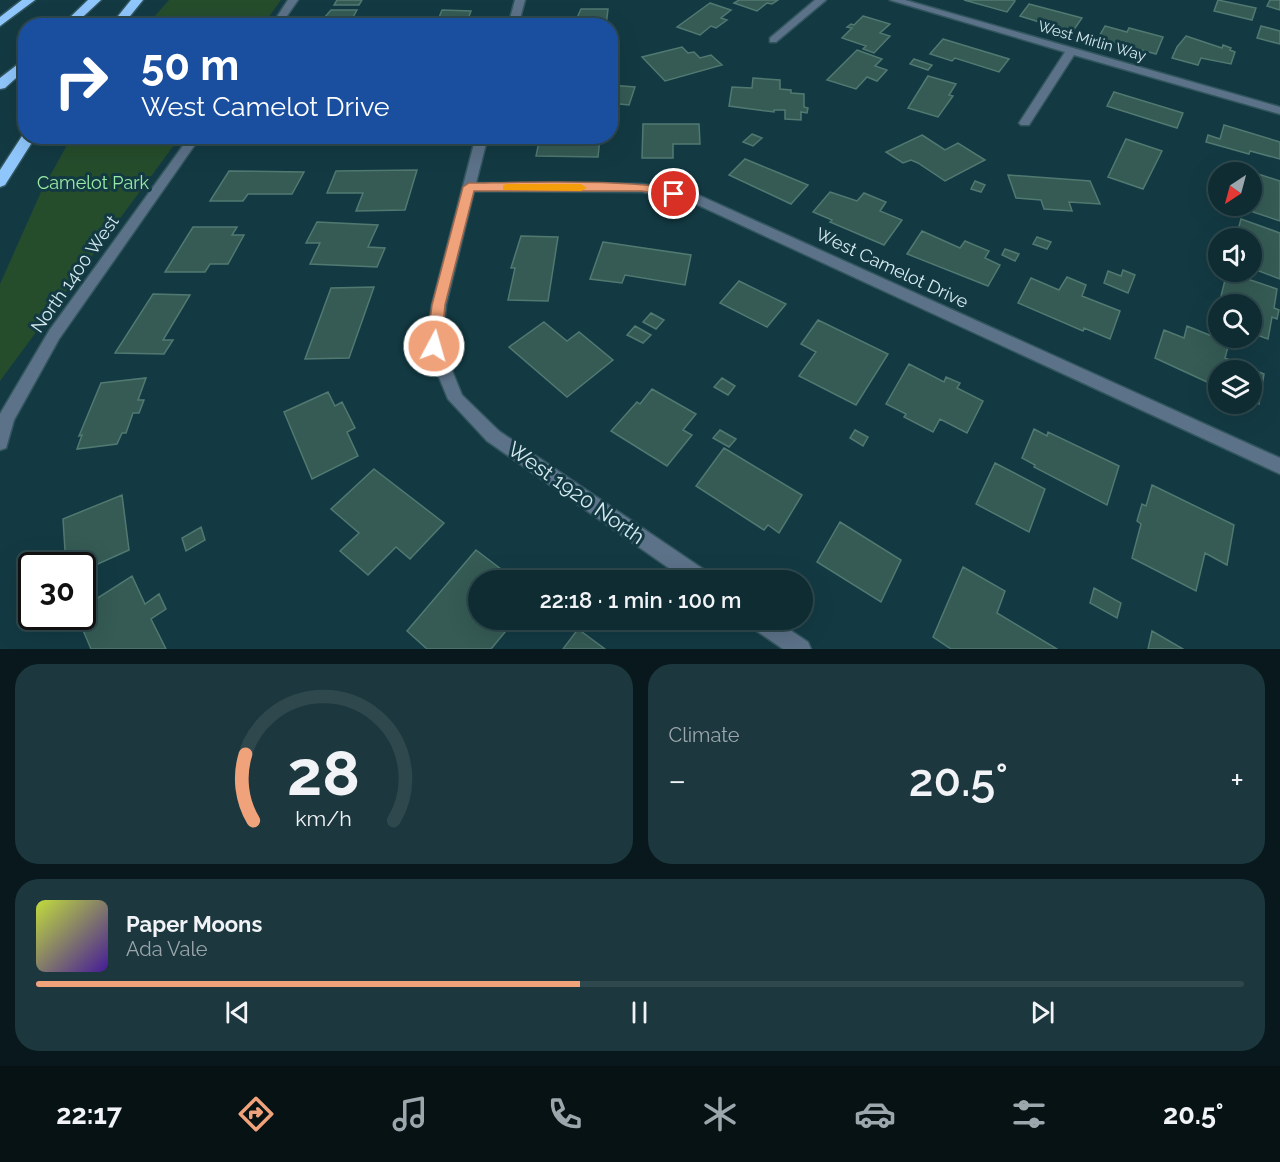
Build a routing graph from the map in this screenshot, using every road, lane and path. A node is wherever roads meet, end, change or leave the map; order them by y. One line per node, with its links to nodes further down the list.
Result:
1 (28, 0): 12 (highway)
2 (95, 0): 8 (highway)
3 (137, 0): 9 (highway)
4 (293, 0): 10 (street)
5 (520, 0): 11 (street)
6 (821, 0): 13 (street)
7 (895, 0): 14 (street, West Mirlin Way)
8 (75, 18)
9 (122, 18)
10 (281, 18)
11 (515, 18)
12 (0, 23)
13 (773, 40)
14 (1071, 51): 17 (street, West Mirlin Way); 18 (street)
15 (18, 69): 16 (highway)
16 (0, 85)
17 (1280, 111)
18 (1024, 123)
19 (23, 144): 22 (highway)
20 (190, 144): 24 (street, North 1400 West)
21 (480, 144): 23 (street)
22 (0, 182)
23 (469, 187): 25 (street, West Camelot Drive); 26 (street, West 1920 North)
24 (0, 443)
25 (1280, 466)
26 (688, 570)
27 (773, 630): 28 (street)
28 (801, 649)

